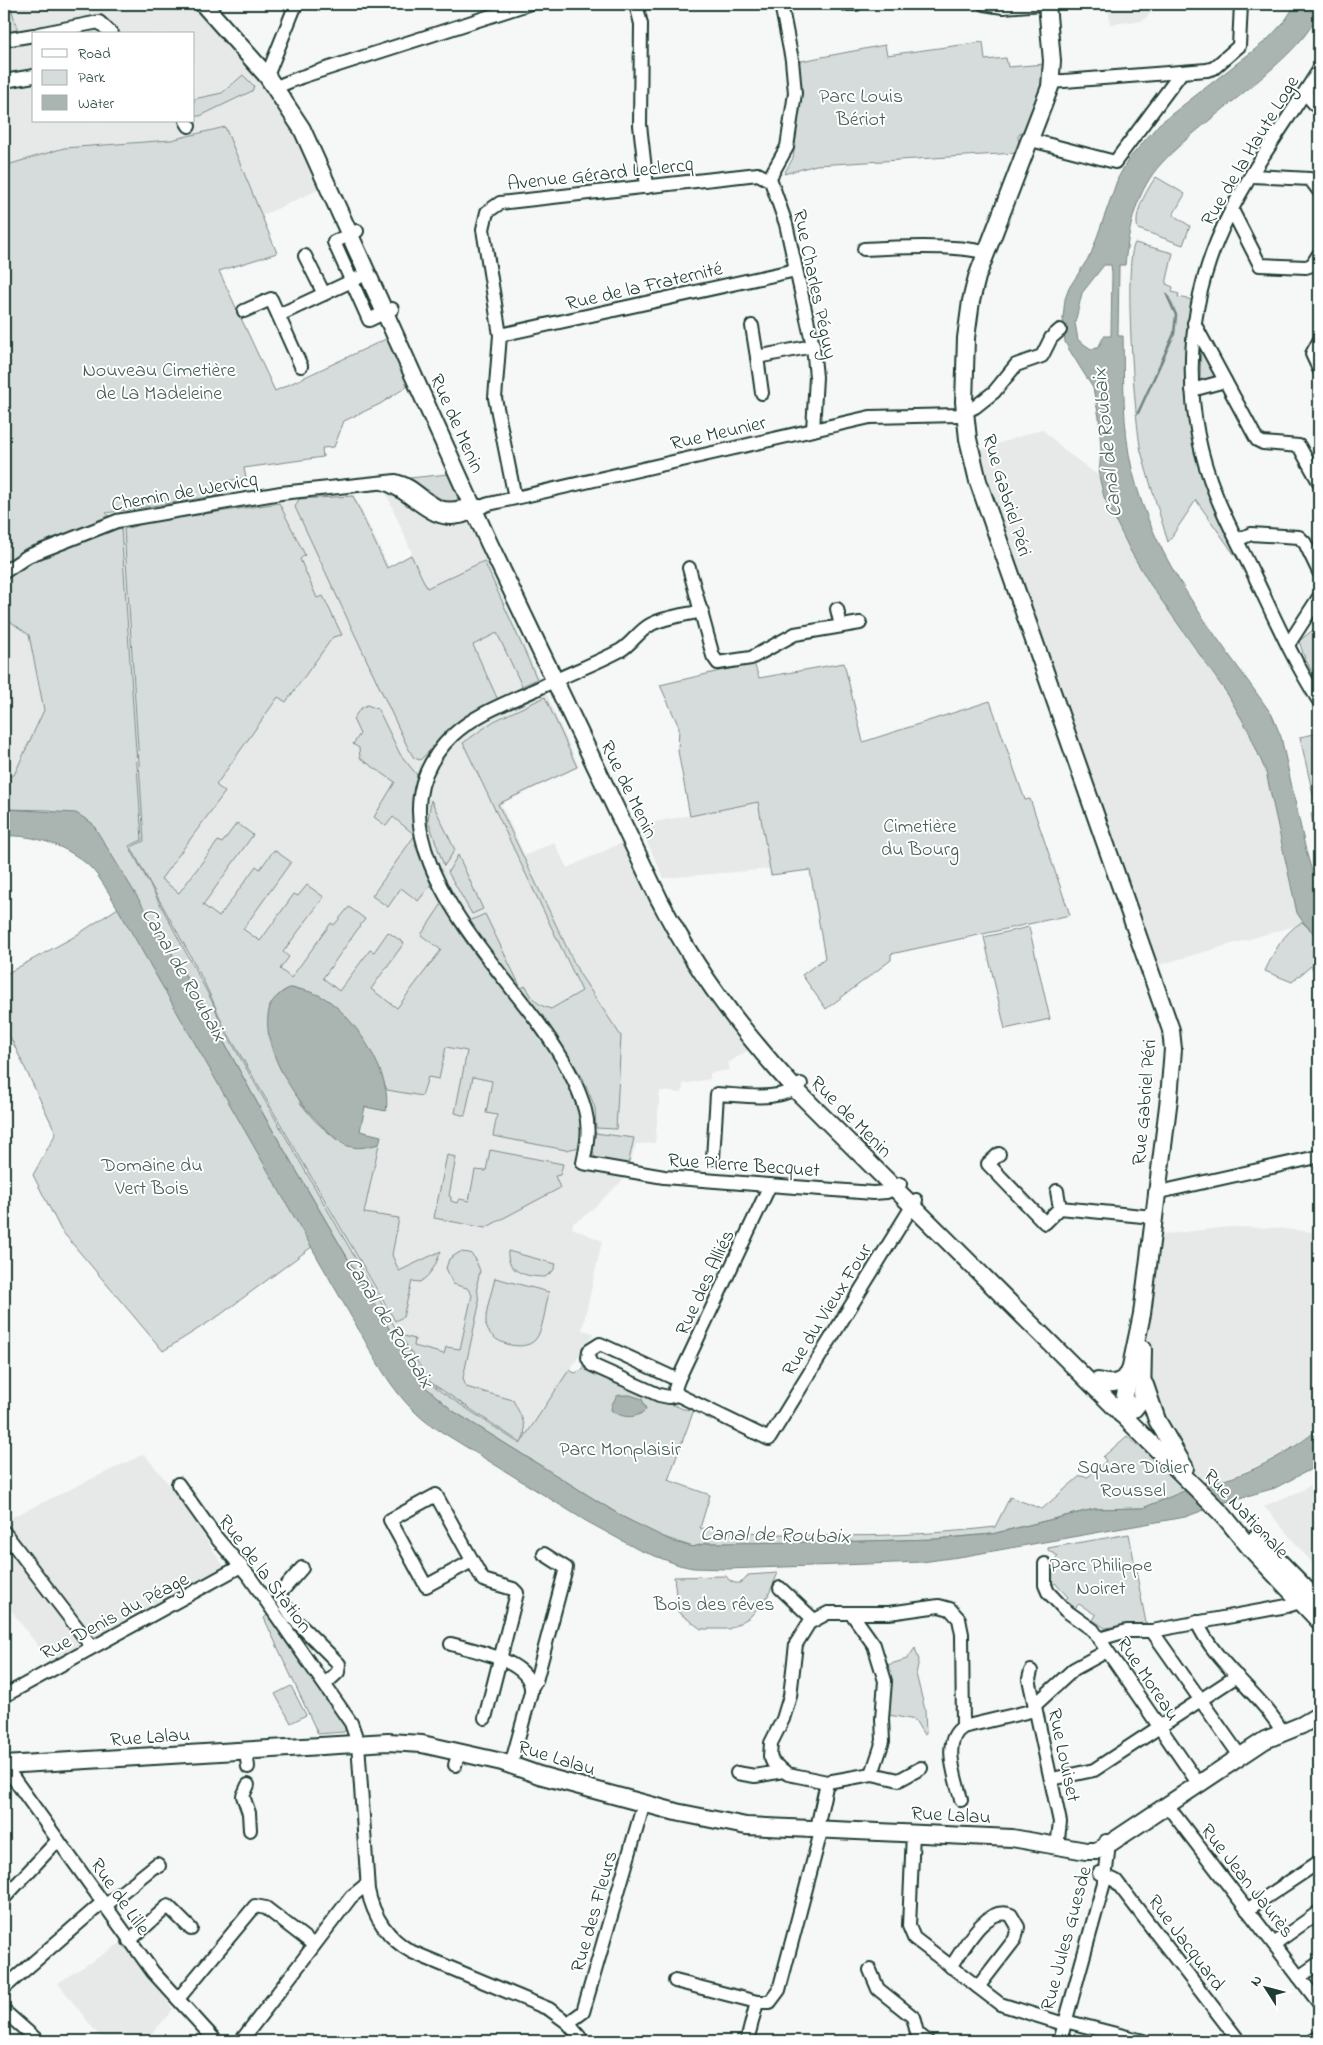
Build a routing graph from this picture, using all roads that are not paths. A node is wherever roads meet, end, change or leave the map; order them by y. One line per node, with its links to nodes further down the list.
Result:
1 (203, 4): 19 (main road, Rue de Menin)
2 (216, 4): 19 (main road, Rue de Menin)
3 (296, 4): 19 (street)
4 (528, 4): 19 (street)
5 (636, 4): 27 (street)
6 (781, 4): 26 (street)
7 (846, 4): 8 (street)
8 (856, 4)
9 (984, 4): 10 (street)
10 (1045, 4): 21 (main road, Rue Gabriel Péri)
11 (1241, 4): 17 (street)
12 (48, 32): 13 (street)
13 (110, 32)
14 (32, 35): 15 (street)
15 (4, 40)
16 (1319, 70): 22 (street, Rue de la Haute Loge)
17 (1180, 73): 21 (street); 24 (street)
18 (32, 76): 20 (street)
19 (275, 78): 30 (main road, Rue de Menin)
20 (4, 82)
21 (1051, 82): 24 (main road, Rue Gabriel Péri)
22 (1305, 92): 23 (street); 25 (street, Rue de la Haute Loge)
23 (1319, 108)
24 (1031, 140): 32 (main road, Rue Gabriel Péri)
25 (1252, 176): 28 (street); 29 (street, Rue de la Haute Loge)
26 (769, 179): 27 (street, Avenue Gérard Leclercq); 35 (street, Rue Charles Péguy)
27 (647, 186): 45 (street, Avenue Gérard Leclercq)
28 (1319, 191)
29 (1232, 210): 33 (street); 42 (street, Rue de la Haute Loge)
30 (353, 232): 36 (main road, Rue de Menin); 37 (street)
31 (864, 249): 32 (street)
32 (987, 253): 54 (main road, Rue Gabriel Péri)
33 (1319, 254)
34 (305, 256): 38 (street)
35 (796, 270): 45 (street, Rue de la Fraternité); 47 (street, Rue Charles Péguy)
36 (371, 272): 37 (street); 40 (main road, Rue de Menin)
37 (352, 281): 38 (street); 40 (street)
38 (324, 294): 41 (street)
39 (244, 311): 41 (street)
40 (389, 311): 58 (main road, Rue de Menin)
41 (279, 316): 49 (street)
42 (1194, 323): 51 (street); 52 (street, Rue de la Haute Loge)
43 (752, 326): 48 (street)
44 (1060, 330): 54 (street)
45 (500, 335): 57 (street, Avenue Gérard Leclercq)
46 (1319, 341): 50 (street)
47 (813, 346): 48 (street); 55 (street, Rue Charles Péguy)
48 (757, 357): 53 (street)
49 (301, 366)
50 (1319, 369)
51 (1225, 381): 52 (street); 56 (street)
52 (1192, 390): 59 (street, Rue de la Haute Loge)
53 (762, 393)
54 (965, 413): 55 (street, Rue Meunier); 78 (main road, Rue Gabriel Péri)
55 (813, 430): 57 (street, Rue Meunier)
56 (1319, 482)
57 (515, 498): 58 (street, Rue Meunier)
58 (476, 507): 61 (street, Chemin de Wervicq); 69 (main road, Rue de Menin)
59 (1237, 540): 62 (street); 68 (street, Rue de la Haute Loge)
60 (690, 568): 65 (street)
61 (4, 572)
62 (1319, 572)
63 (1319, 596): 68 (street)
64 (837, 609): 67 (street)
65 (702, 611): 67 (street); 69 (street)
66 (860, 623): 67 (street)
67 (841, 626)
68 (1288, 645): 70 (street, Rue de la Haute Loge)
69 (558, 679): 71 (main road, Rue de Menin); 75 (street, Rue Pierre Becquet)
70 (1319, 701)
71 (798, 1087): 74 (street); 76 (main road, Rue de Menin)
72 (999, 1154): 80 (street)
73 (1317, 1157): 78 (street)
74 (713, 1158)
75 (770, 1185): 76 (street, Rue Pierre Becquet); 84 (street, Rue des Alliés)
76 (897, 1186): 79 (main road, Rue de Menin)
77 (1057, 1191): 80 (street)
78 (1155, 1193): 81 (main road, Rue Gabriel Péri)
79 (914, 1203): 86 (main road, Rue de Menin); 87 (street, Rue du Vieux Four); 88 (main road, Rue de Menin)
80 (1060, 1208): 81 (street)
81 (1152, 1217): 82 (main road, Rue Gabriel Péri)
82 (1142, 1314): 83 (main road, Rue Gabriel Péri); 85 (main road, Rue Gabriel Péri)
83 (1133, 1365): 86 (main road); 88 (main road, Rue Gabriel Péri)
84 (678, 1380): 87 (street, Rue des Alliés); 87 (street)
85 (1144, 1380): 88 (main road, Rue Gabriel Péri); 89 (main road, Rue Gabriel Péri)
86 (1098, 1381): 88 (main road, Rue de Menin)
87 (678, 1395)
88 (1124, 1411): 89 (main road, Rue de Menin)
89 (1188, 1477): 98 (main road, Rue Nationale)
90 (178, 1484): 95 (street, Rue de la Station)
91 (4, 1532): 106 (street)
92 (544, 1554): 112 (street)
93 (472, 1561): 93 (street); 108 (street)
94 (1045, 1564): 104 (street)
95 (241, 1566): 106 (street, Rue Denis du Péage); 111 (street, Rue de la Station)
96 (302, 1568): 111 (street, Rue de la Station)
97 (780, 1588): 100 (street)
98 (1313, 1598): 101 (main road, Rue Nationale); 102 (street, Rue Moreau)
99 (852, 1614): 100 (street); 119 (street); 129 (street)
100 (813, 1620): 127 (street)
101 (1319, 1621)
102 (1197, 1622): 103 (street, Rue Moreau); 110 (street)
103 (1152, 1631): 104 (street, Rue Moreau); 114 (street)
104 (1099, 1639): 107 (street, Rue Moreau)
105 (451, 1644): 108 (street)
106 (92, 1647): 113 (street, Rue Denis du Péage)
107 (1107, 1651): 116 (street); 120 (street, Rue Moreau)
108 (501, 1658): 112 (street); 118 (street)
109 (1031, 1671): 116 (street, Rue Louiset)
110 (1237, 1676): 114 (street); 121 (street)
111 (325, 1684): 122 (street, Rue de la Station)
112 (531, 1688): 125 (street)
113 (4, 1696)
114 (1200, 1700): 120 (street); 123 (street)
115 (1319, 1705): 121 (main road)
116 (1035, 1707): 119 (street); 130 (street, Rue Louiset)
117 (1319, 1715): 121 (main road)
118 (485, 1718)
119 (963, 1727): 134 (street)
120 (1159, 1727): 130 (street); 132 (street, Rue Moreau)
121 (1280, 1731): 123 (main road)
122 (358, 1743): 124 (main road, Rue Lalau); 125 (main road, Rue Lalau); 146 (street, Rue de la Station)
123 (1240, 1756): 132 (main road)
124 (4, 1765): 140 (street, Rue de Lille)
125 (511, 1765): 135 (main road, Rue Lalau)
126 (921, 1768): 129 (street)
127 (783, 1772): 128 (street); 131 (street)
128 (737, 1773)
129 (872, 1774): 131 (street)
130 (1052, 1780): 142 (street, Rue Louiset)
131 (827, 1782): 137 (street)
132 (1198, 1784): 136 (main road)
133 (248, 1785): 138 (street)
134 (961, 1800)
135 (644, 1803): 137 (main road, Rue Lalau); 167 (street, Rue des Fleurs)
136 (1166, 1804): 141 (main road); 149 (street, Rue Jean Jaurès)
137 (819, 1828): 139 (main road, Rue Lalau); 163 (street)
138 (250, 1830)
139 (913, 1833): 142 (main road, Rue Lalau); 156 (street)
140 (58, 1840): 147 (street); 148 (street, Rue de Lille)
141 (1104, 1843): 142 (main road, Rue Lalau); 145 (street, Rue Jules Guesde)
142 (1057, 1844)
143 (1319, 1862): 149 (street)
144 (159, 1866): 148 (street)
145 (1103, 1874): 166 (street, Rue Jules Guesde); 177 (street, Rue Jacquard)
146 (367, 1884): 154 (street); 167 (street, Rue de la Station)
147 (4, 1898)
148 (105, 1904): 152 (street, Rue de Lille); 161 (street)
149 (1247, 1910): 153 (street, Rue Jean Jaurès)
150 (1319, 1912): 153 (street)
151 (191, 1928): 152 (street)
152 (129, 1941): 162 (street, Rue de Lille)
153 (1274, 1944): 158 (street, Rue Jean Jaurès)
154 (314, 1945): 162 (street); 172 (street)
155 (1319, 1963): 158 (street)
156 (951, 1967): 160 (street); 160 (street)
157 (870, 1970): 169 (street)
158 (1299, 1977): 164 (street, Rue Jean Jaurès)
159 (675, 1981): 163 (street)
160 (978, 1987): 166 (street)
161 (4, 1988)
162 (178, 1999): 171 (street, Rue de Lille)
163 (757, 2002): 174 (street)
164 (1319, 2003)
165 (4, 2011): 170 (street)
166 (1065, 2022): 175 (street, Rue Jules Guesde); 176 (street)
167 (568, 2023): 173 (street, Rue de la Station)
168 (1319, 2037): 178 (street)
169 (918, 2039)
170 (38, 2041)
171 (216, 2041)
172 (241, 2041)
173 (583, 2041)
174 (747, 2041)
175 (1060, 2041)
176 (1143, 2041)
177 (1240, 2041)
178 (1313, 2041)

